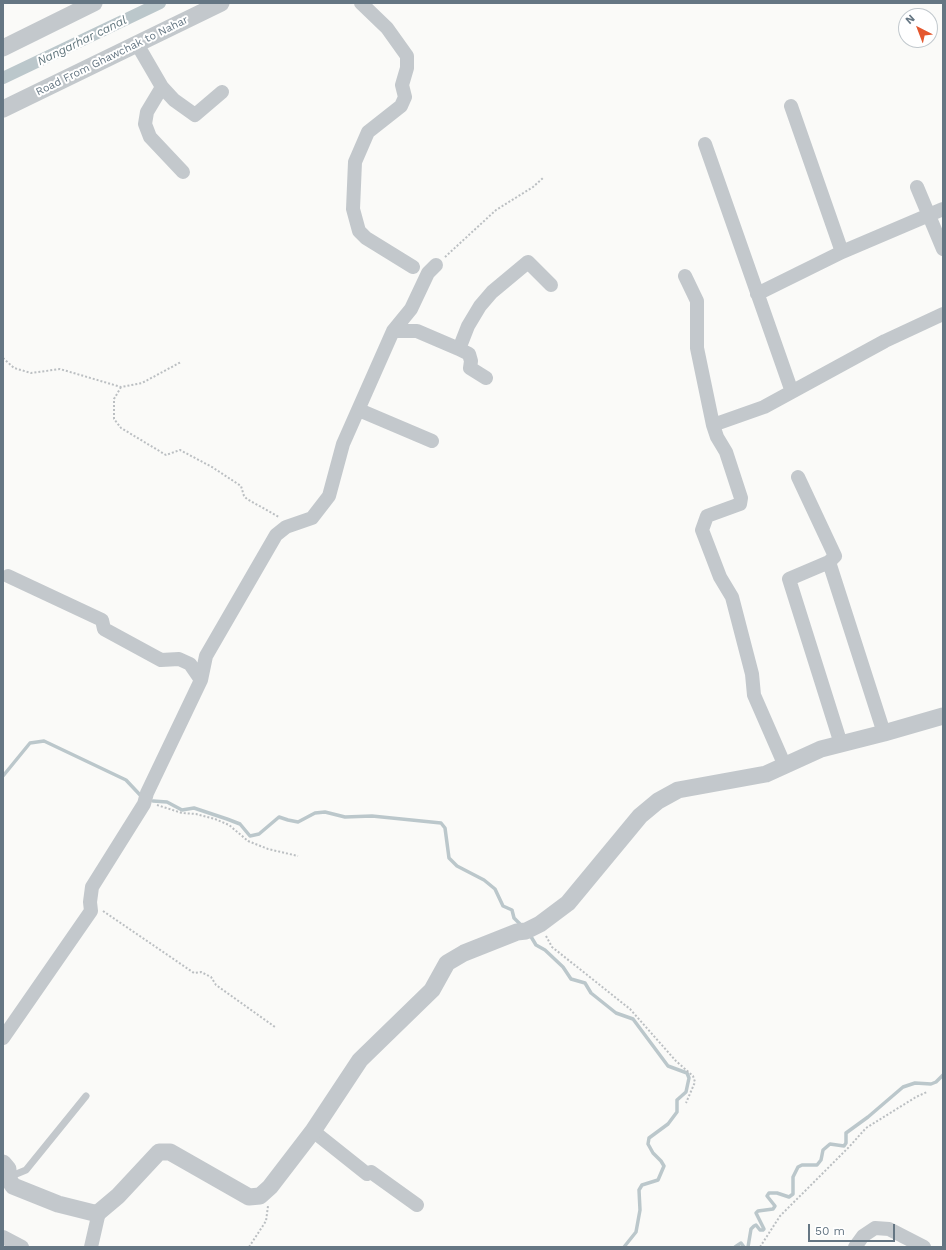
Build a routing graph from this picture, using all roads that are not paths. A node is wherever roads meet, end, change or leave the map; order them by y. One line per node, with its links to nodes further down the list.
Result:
1 (94, 3): 5 (street)
2 (221, 3): 4 (street, Road From Ghawchak to Nahar)
3 (361, 3): 18 (street)
4 (137, 44): 6 (street); 9 (street, Road From Ghawchak to Nahar)
5 (3, 48)
6 (162, 87): 7 (street); 11 (street)
7 (222, 92)
8 (791, 106): 16 (street)
9 (3, 109)
10 (705, 144): 21 (street)
11 (183, 172)
12 (917, 187): 14 (street)
13 (943, 209): 14 (street)
14 (929, 216): 15 (street); 16 (street)
15 (943, 249)
16 (842, 252): 21 (street)
17 (436, 265): 23 (street)
18 (413, 267)
19 (685, 276): 28 (street)
20 (551, 285): 24 (street)
21 (757, 294): 26 (street)
22 (943, 314): 26 (street)
23 (393, 331): 24 (street); 27 (street)
24 (460, 349): 25 (street)
25 (486, 378)
26 (792, 392): 28 (street)
27 (358, 410): 29 (street); 33 (street)
28 (713, 425): 37 (street)
29 (432, 441)
30 (798, 477): 31 (street)
31 (829, 562): 35 (street); 36 (street)
32 (8, 576): 33 (street)
33 (201, 680): 38 (street)
34 (943, 716): 35 (street)
35 (884, 734): 36 (street)
36 (841, 744): 37 (street)
37 (785, 766): 40 (street)
38 (3, 1038)
39 (86, 1096): 41 (lane)
40 (313, 1131): 42 (street); 43 (street)
41 (5, 1175): 43 (street)
42 (417, 1205)
43 (99, 1212): 46 (street)
44 (3, 1238): 45 (street)
45 (22, 1247)
46 (91, 1247)
47 (855, 1247): 48 (street)
48 (924, 1247)

